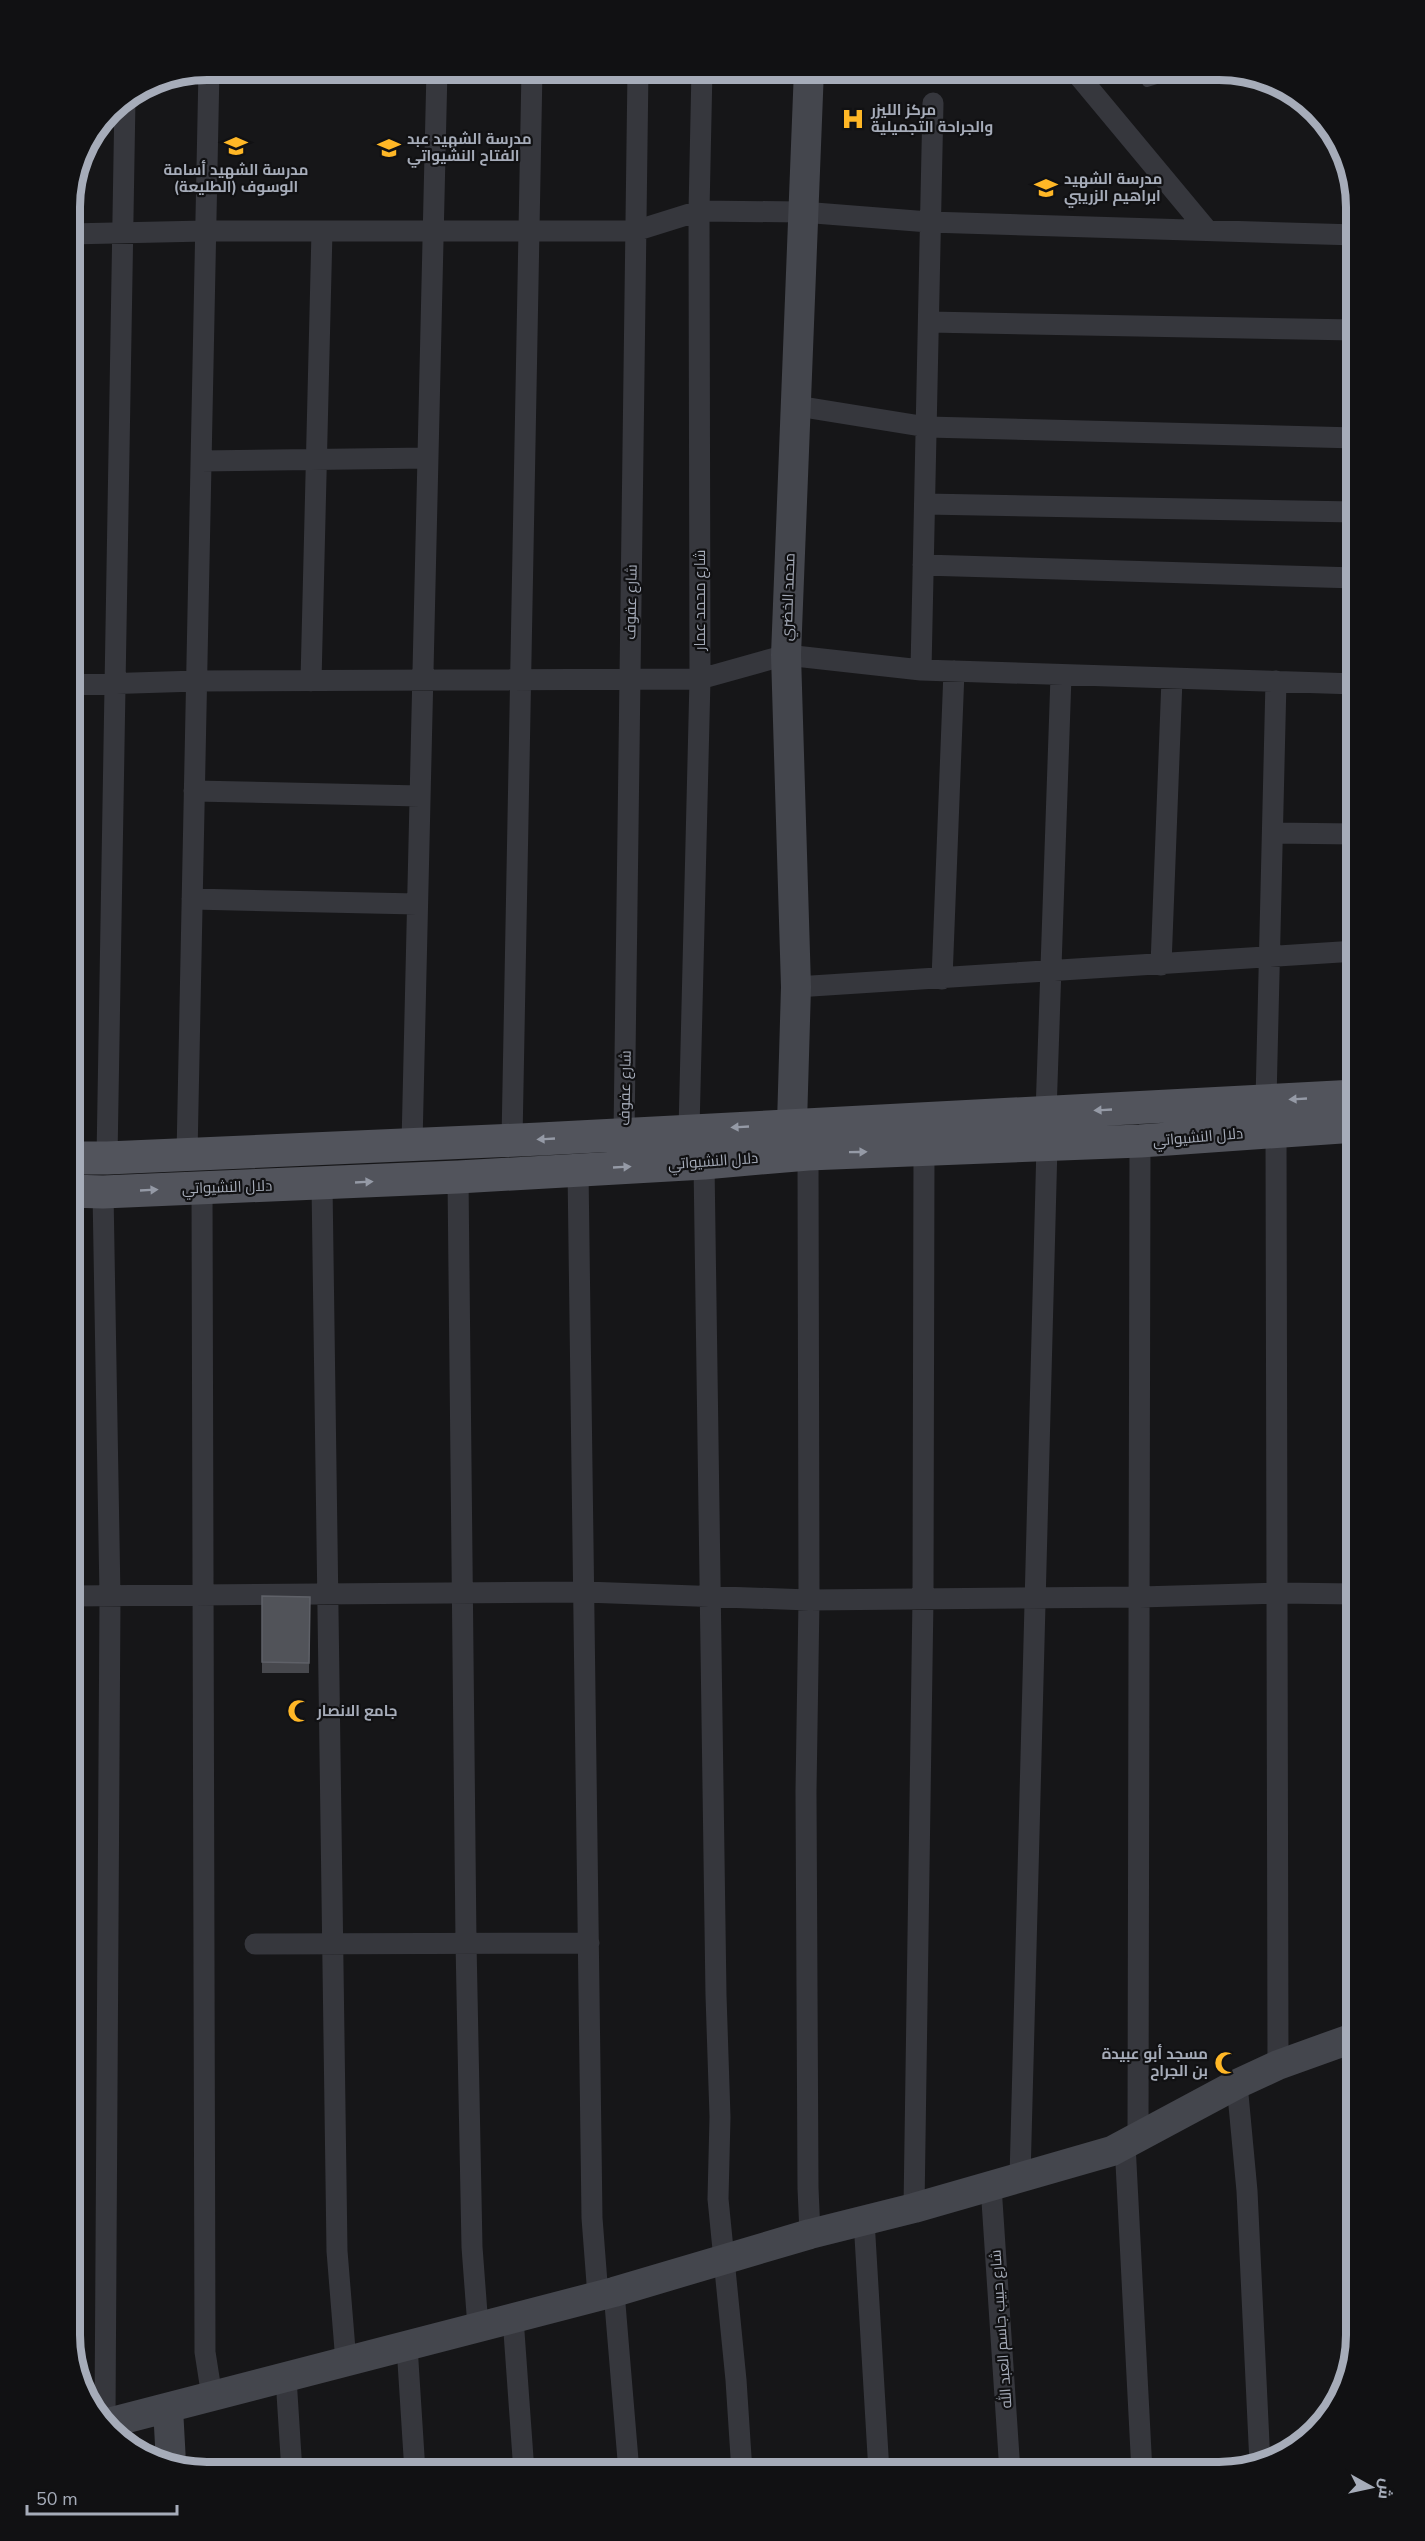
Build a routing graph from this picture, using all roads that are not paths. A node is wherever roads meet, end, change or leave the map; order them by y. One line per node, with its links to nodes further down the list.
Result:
1 (209, 80): 17 (street)
2 (437, 80): 19 (street)
3 (532, 80): 15 (street)
4 (638, 80): 20 (street, شارع عفوف)
5 (702, 80): 12 (street, شارع محمد عمار)
6 (808, 80): 13 (street, محمد الخضري)
7 (1082, 80): 16 (street)
8 (1153, 80): 9 (lane)
9 (1147, 82)
10 (933, 103): 14 (street)
11 (124, 110): 21 (street)
12 (699, 211): 13 (street); 20 (street); 44 (street, شارع محمد عمار)
13 (802, 212): 14 (street); 26 (street, محمد الخضري)
14 (929, 222): 16 (street); 24 (street)
15 (530, 230): 19 (street); 20 (street); 42 (street)
16 (1207, 230): 23 (street)
17 (205, 231): 18 (street); 21 (street); 31 (street)
18 (322, 231): 19 (street); 30 (street)
19 (433, 231): 29 (street)
20 (635, 231): 43 (street, شارع عفوف)
21 (122, 233): 22 (street); 48 (street)
22 (80, 234)
23 (1346, 235)
24 (929, 322): 25 (street); 27 (street)
25 (1346, 330)
26 (797, 406): 27 (street); 36 (street, محمد الخضري)
27 (927, 427): 28 (street); 32 (street)
28 (1346, 438)
29 (428, 458): 30 (street); 41 (street)
30 (315, 460): 31 (street); 46 (street)
31 (201, 461): 45 (street)
32 (925, 504): 33 (street); 34 (street)
33 (1346, 512)
34 (923, 565): 35 (street); 37 (street)
35 (1346, 578)
36 (786, 655): 37 (street); 44 (street); 62 (street, محمد الخضري)
37 (921, 670): 38 (street)
38 (954, 671): 39 (street); 61 (street)
39 (1061, 676): 40 (street); 60 (street)
40 (1172, 678): 47 (street); 59 (street)
41 (423, 680): 42 (street); 46 (street); 52 (street)
42 (521, 680): 43 (street); 69 (street)
43 (630, 680): 44 (street); 68 (street, شارع عفوف)
44 (700, 680): 67 (street, شارع محمد عمار)
45 (196, 681): 46 (street); 48 (street); 51 (street)
46 (310, 681)
47 (1276, 681): 49 (street); 53 (street)
48 (115, 684): 50 (street); 77 (street)
49 (1346, 684)
50 (80, 685)
51 (194, 791): 52 (street); 55 (street)
52 (420, 795): 56 (street)
53 (1273, 833): 54 (street); 58 (street)
54 (1346, 834)
55 (192, 899): 56 (street); 75 (street)
56 (417, 904): 71 (street)
57 (1346, 952): 58 (street)
58 (1269, 958): 59 (street); 65 (street)
59 (1161, 965): 60 (street)
60 (1051, 972): 61 (street); 64 (street)
61 (942, 979): 62 (street)
62 (796, 987): 72 (street, محمد الخضري)
63 (1346, 1098): 65 (main road, دلال النشيواتي, one-way to 65)
64 (1046, 1113): 65 (main road, دلال النشيواتي, one-way to 64); 72 (main road, دلال النشيواتي)
65 (1271, 1115): 66 (main road, دلال النشيواتي); 70 (main road, دلال النشيواتي); 88 (street)
66 (1346, 1125)
67 (689, 1130): 68 (main road, دلال النشيواتي); 72 (main road, دلال النشيواتي, one-way to 67)
68 (624, 1134): 69 (main road, دلال النشيواتي, one-way to 69)
69 (512, 1140): 71 (main road, دلال النشيواتي)
70 (1140, 1141): 73 (main road, دلال النشيواتي); 95 (street)
71 (412, 1144): 75 (main road, دلال النشيواتي)
72 (798, 1144): 74 (main road, دلال النشيواتي, one-way to 74); 78 (main road, دلال النشيواتي); 97 (street)
73 (1047, 1145): 74 (main road, دلال النشيواتي); 94 (street)
74 (924, 1151): 96 (street)
75 (187, 1155): 77 (main road, دلال النشيواتي)
76 (80, 1158): 77 (main road, دلال النشيواتي)
77 (107, 1158)
78 (704, 1163): 79 (main road, دلال النشيواتي, one-way to 78); 93 (street)
79 (578, 1169): 80 (main road, دلال النشيواتي); 85 (street)
80 (458, 1177): 81 (main road, دلال النشيواتي, one-way to 80); 87 (street)
81 (322, 1184): 82 (main road, دلال النشيواتي); 86 (street)
82 (202, 1187): 84 (main road, دلال النشيواتي, one-way to 82); 92 (street)
83 (80, 1191): 84 (main road, دلال النشيواتي)
84 (103, 1192): 91 (street)
85 (585, 1592): 87 (street); 93 (street); 100 (street)
86 (326, 1593): 87 (street); 92 (street); 99 (street)
87 (461, 1593): 98 (street)
88 (1279, 1593): 89 (street); 95 (street); 103 (street)
89 (1346, 1594)
90 (80, 1596): 91 (street)
91 (110, 1597): 92 (street); 120 (street)
92 (205, 1597): 118 (street)
93 (710, 1597): 97 (street); 111 (street)
94 (1035, 1597): 95 (street); 96 (street); 106 (street)
95 (1140, 1597): 105 (street)
96 (923, 1598): 97 (street); 108 (street)
97 (810, 1600): 110 (street)
98 (466, 1942): 99 (street); 100 (street); 114 (street)
99 (332, 1943): 101 (street); 116 (street)
100 (589, 1943): 112 (street)
101 (255, 1944)
102 (1346, 2041): 103 (street)
103 (1278, 2065): 104 (street)
104 (1237, 2084): 105 (street); 122 (street)
105 (1131, 2140): 106 (street); 131 (street)
106 (1020, 2178): 107 (street)
107 (992, 2186): 108 (street); 130 (street, شارع حبيب جاسم العبد الله)
108 (914, 2208): 109 (street)
109 (864, 2220): 110 (street); 129 (street)
110 (810, 2234): 111 (street)
111 (723, 2258): 112 (street); 128 (street)
112 (606, 2294): 113 (street); 127 (street)
113 (513, 2318): 114 (street); 126 (street)
114 (478, 2327): 115 (street)
115 (407, 2346): 116 (street); 125 (street)
116 (346, 2362): 117 (street)
117 (286, 2378): 118 (street); 124 (street)
118 (212, 2397): 119 (street)
119 (168, 2408): 121 (street); 123 (street)
120 (113, 2420)
121 (116, 2423)
122 (1260, 2455)
123 (171, 2456)
124 (291, 2461)
125 (414, 2461)
126 (523, 2461)
127 (628, 2461)
128 (741, 2462)
129 (878, 2462)
130 (1009, 2462)
131 (1142, 2462)

